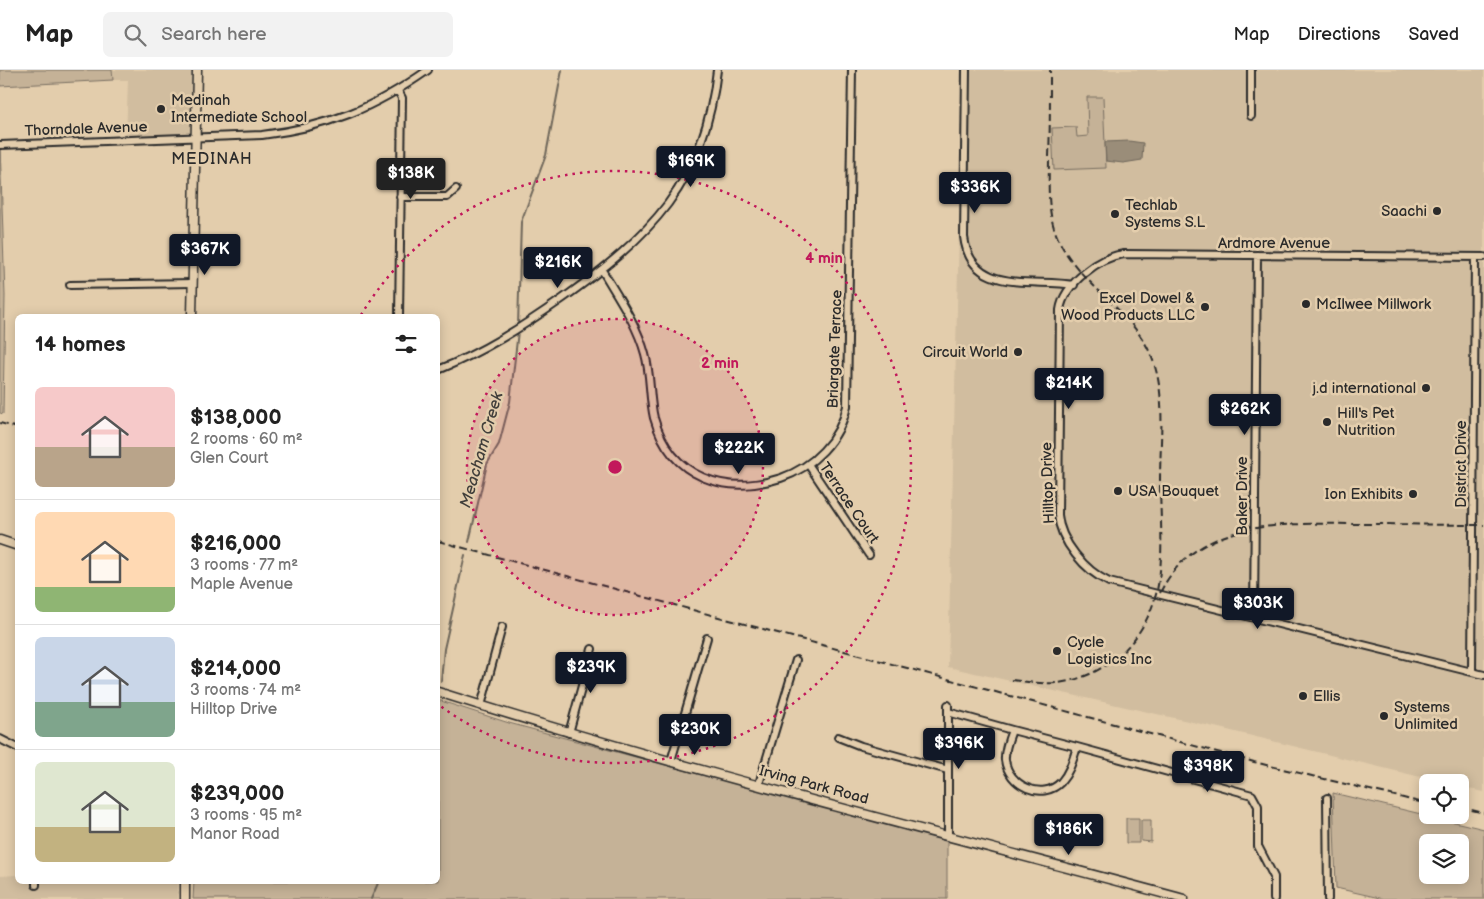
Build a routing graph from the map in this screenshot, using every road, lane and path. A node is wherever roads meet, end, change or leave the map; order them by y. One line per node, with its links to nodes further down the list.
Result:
1 (197, 70): 9 (main road)
2 (428, 70): 7 (street, Thorndale Avenue)
3 (716, 70): 16 (street)
4 (852, 70): 23 (street, Briargate Terrace)
5 (966, 70): 19 (street)
6 (1251, 70): 8 (street)
7 (398, 91): 9 (street, Thorndale Avenue); 12 (street)
8 (1251, 116)
9 (195, 138): 10 (street, Thorndale Avenue); 17 (main road)
10 (0, 145)
11 (456, 189): 12 (street)
12 (400, 197): 21 (street)
13 (1257, 255): 14 (street, Ardmore Avenue); 19 (street, Ardmore Avenue); 27 (street, Baker Drive)
14 (1475, 257): 15 (street, Ardmore Avenue); 32 (street, District Drive)
15 (1484, 257)
16 (602, 270): 22 (street); 23 (street, Briargate Terrace)
17 (193, 283): 18 (street); 20 (main road)
18 (70, 285)
19 (1074, 285): 27 (street, Hilltop Drive)
20 (192, 314)
21 (399, 314)
22 (440, 369)
23 (808, 464): 26 (street, Terrace Court)
24 (0, 540): 25 (main road)
25 (15, 545)
26 (870, 555)
27 (1254, 618): 32 (street)
28 (502, 627): 36 (street)
29 (707, 638): 44 (street)
30 (592, 649): 39 (street)
31 (796, 660): 46 (street)
32 (1472, 672): 33 (street)
33 (1484, 675)
34 (440, 693): 36 (main road, Irving Park Road)
35 (948, 705): 37 (street)
36 (481, 706): 39 (main road, Irving Park Road)
37 (948, 712): 38 (street); 45 (street)
38 (1012, 730): 43 (street); 43 (street)
39 (569, 733): 44 (main road, Irving Park Road)
40 (838, 737): 45 (street)
41 (0, 739): 42 (street)
42 (15, 746)
43 (1077, 747): 52 (street)
44 (671, 761): 46 (main road, Irving Park Road)
45 (948, 770): 48 (street)
46 (759, 784): 48 (main road, Irving Park Road)
47 (1327, 798): 53 (street)
48 (948, 836): 51 (main road, Irving Park Road)
49 (185, 884): 50 (main road)
50 (185, 899)
51 (1184, 899)
52 (1274, 899)
53 (1328, 899)

